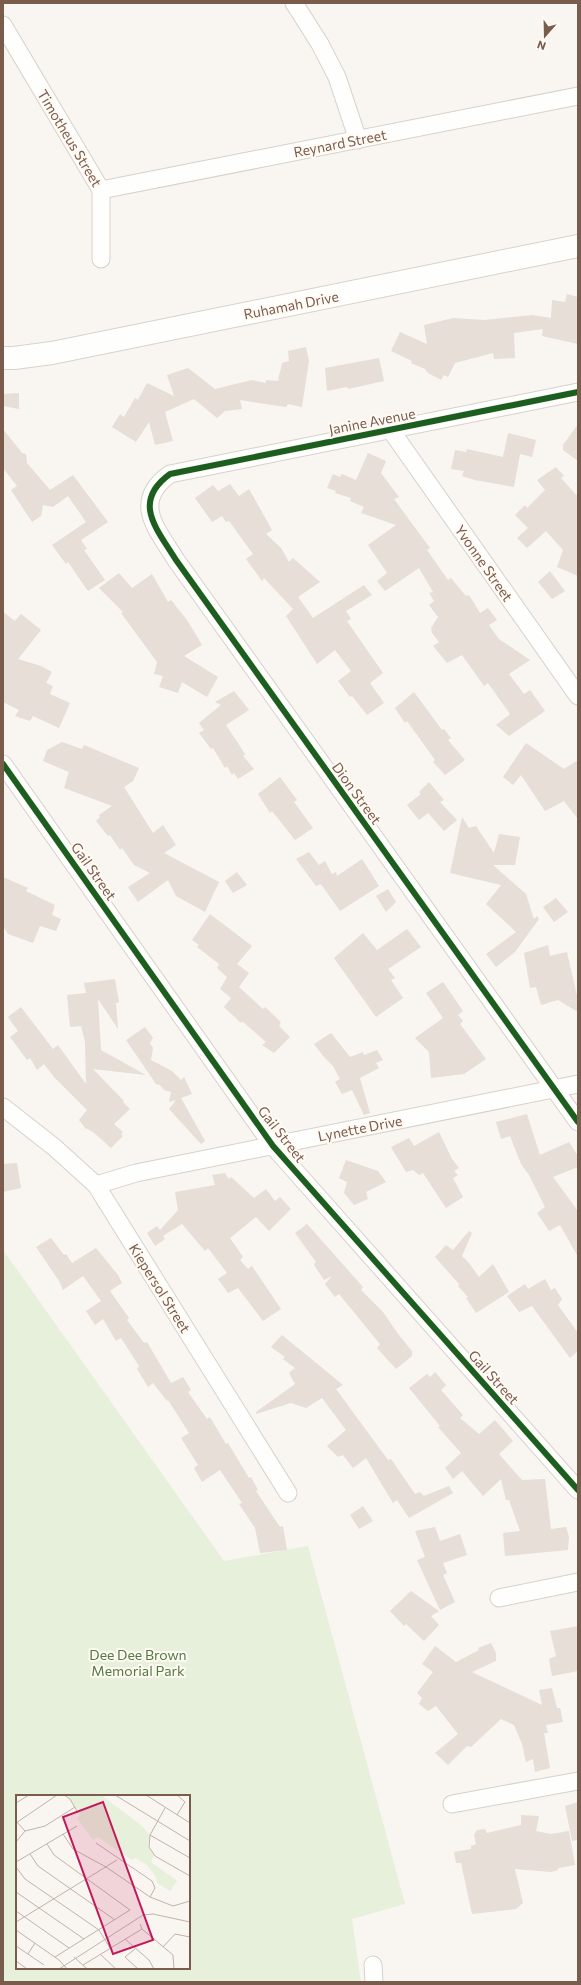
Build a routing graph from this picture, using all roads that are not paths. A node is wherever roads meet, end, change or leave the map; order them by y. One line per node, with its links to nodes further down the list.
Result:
1 (294, 3): 4 (street)
2 (3, 25): 5 (street, Timotheus Street)
3 (578, 96): 4 (street, Reynard Street)
4 (358, 140): 5 (street, Reynard Street)
5 (101, 190): 7 (street, Timotheus Street)
6 (578, 246): 8 (street, Ruhamah Drive)
7 (100, 260)
8 (3, 358)
9 (578, 392): 10 (street, Janine Avenue)
10 (390, 429): 11 (street, Janine Avenue); 12 (street, Yvonne Street)
11 (170, 474): 15 (street, Dion Street)
12 (578, 696)
13 (3, 764): 18 (street, Gail Street)
14 (578, 1084): 15 (street, Lynette Drive)
15 (554, 1089): 17 (street, Dion Street); 18 (street, Lynette Drive)
16 (3, 1107): 19 (street, Kiepersol Street)
17 (578, 1122)
18 (273, 1146): 19 (street, Lynette Drive); 20 (street, Gail Street)
19 (96, 1185): 21 (street, Kiepersol Street)
20 (578, 1490)
21 (288, 1493)
22 (578, 1582): 23 (street)
23 (499, 1598)
24 (578, 1781): 25 (street)
25 (452, 1804)

